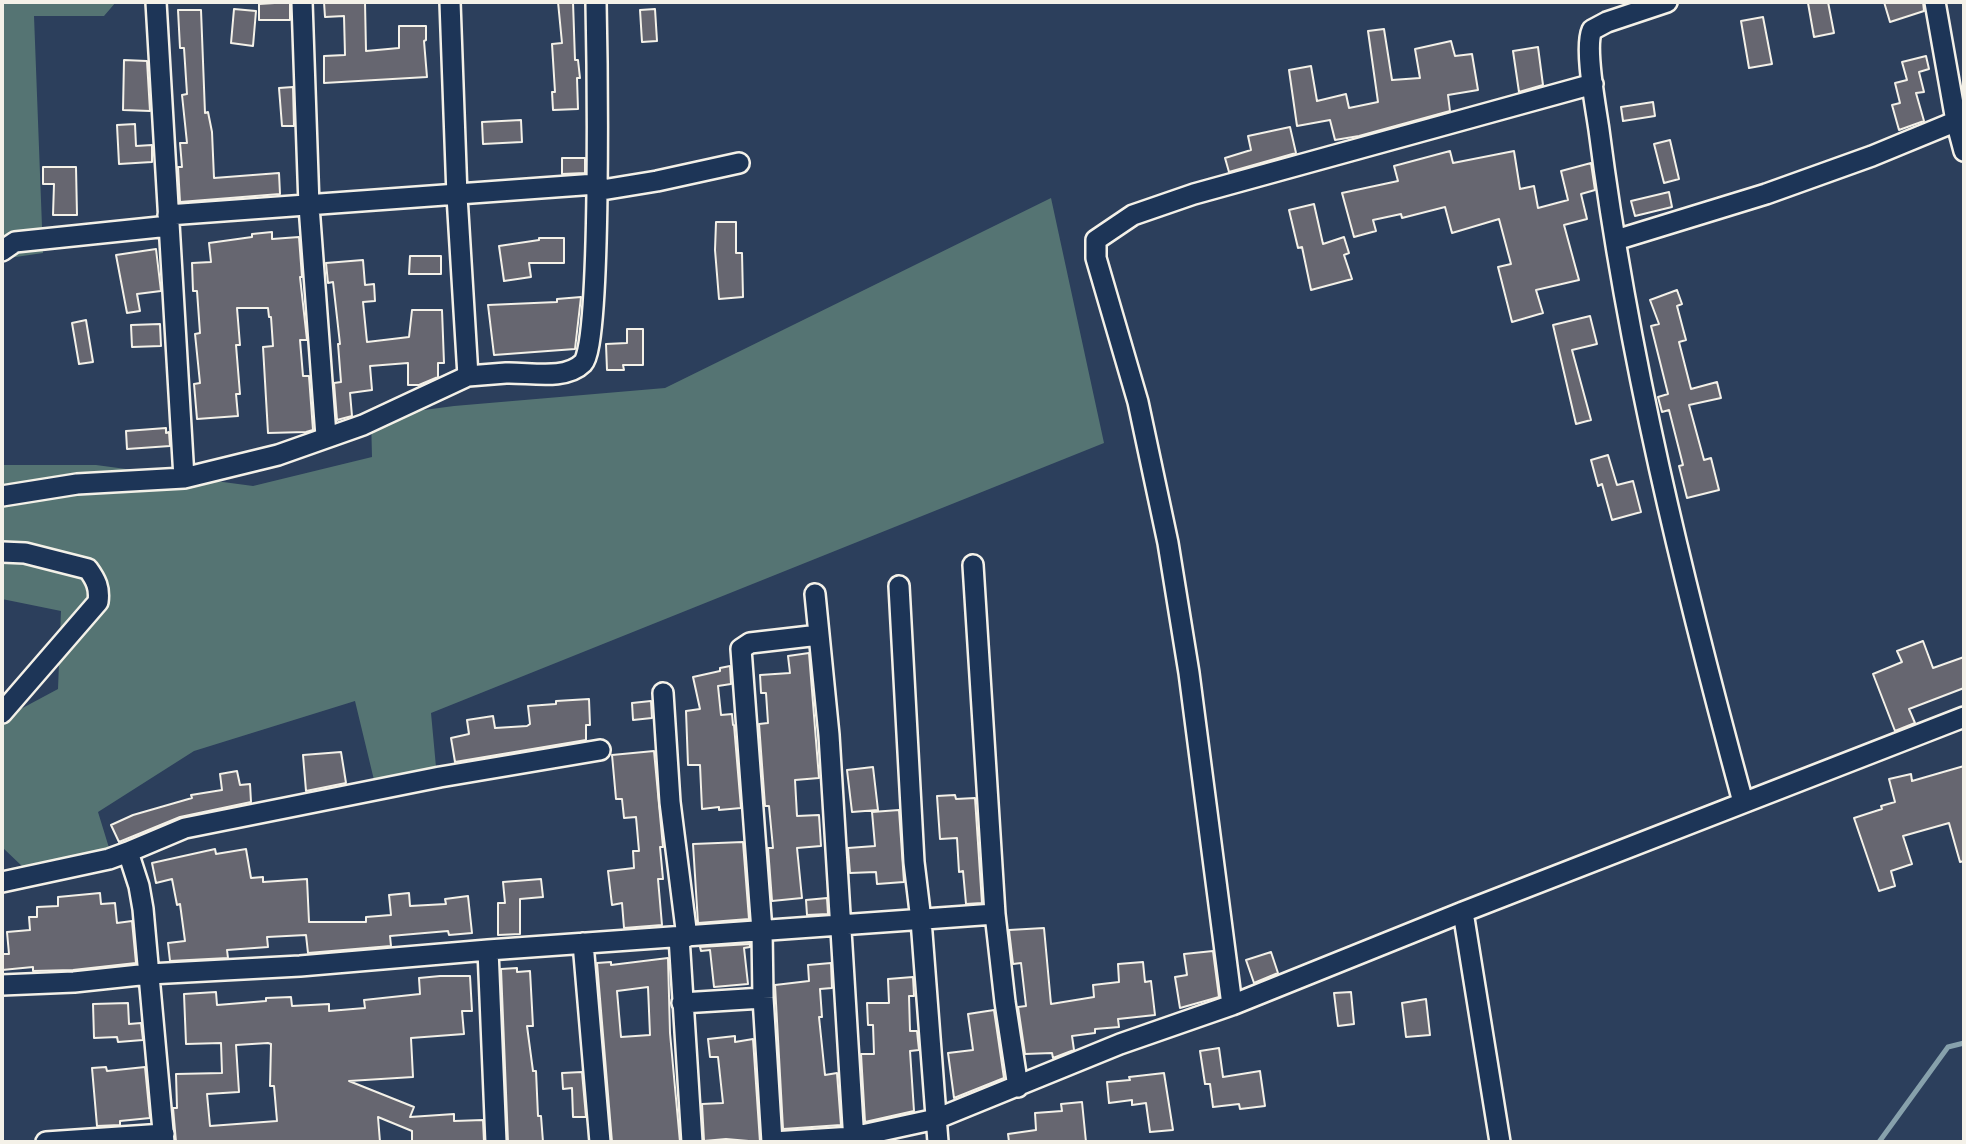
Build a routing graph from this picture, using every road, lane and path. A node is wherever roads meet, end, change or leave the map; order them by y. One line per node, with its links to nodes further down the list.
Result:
1 (156, 2): 14 (street)
2 (302, 2): 13 (street)
3 (450, 2): 12 (street)
4 (596, 2): 11 (street)
5 (1667, 2): 7 (street)
6 (1935, 2): 8 (street)
7 (1593, 84): 15 (street); 45 (street)
8 (1960, 119): 9 (street); 15 (street)
9 (1964, 151)
10 (739, 163): 11 (street)
11 (596, 188): 12 (street); 17 (street)
12 (457, 196): 13 (street); 17 (street)
13 (309, 206): 14 (street); 18 (street)
14 (168, 221): 16 (street); 19 (street)
15 (1616, 240): 30 (street)
16 (2, 250)
17 (468, 376): 18 (street)
18 (326, 436): 19 (street)
19 (184, 478): 20 (street)
20 (2, 496)
21 (2, 552): 27 (street)
22 (973, 565): 34 (street)
23 (899, 586): 35 (street)
24 (815, 594): 25 (street)
25 (819, 635): 36 (street); 37 (street)
26 (663, 693): 38 (street)
27 (2, 713)
28 (1964, 717): 30 (street)
29 (600, 750): 31 (street)
30 (1743, 802): 33 (street)
31 (128, 852): 32 (street); 41 (street)
32 (2, 882)
33 (1463, 912): 45 (street); 56 (street)
34 (995, 914): 35 (street); 46 (street)
35 (921, 920): 36 (street); 47 (street)
36 (842, 926): 37 (street); 49 (street)
37 (762, 931): 38 (street); 43 (street)
38 (683, 937): 39 (street); 44 (street)
39 (583, 943): 40 (street); 52 (street)
40 (488, 950): 41 (street); 51 (street)
41 (149, 974): 42 (street); 48 (street)
42 (2, 985)
43 (763, 998): 44 (street); 54 (street)
44 (682, 1003): 53 (street)
45 (1232, 1005): 46 (street)
46 (1018, 1087): 47 (street)
47 (936, 1119): 49 (street); 55 (street)
48 (164, 1138): 50 (street)
49 (853, 1140): 54 (street)
50 (46, 1142)
51 (496, 1142)
52 (600, 1142)
53 (692, 1142)
54 (772, 1142)
55 (938, 1142)
56 (1500, 1142)

